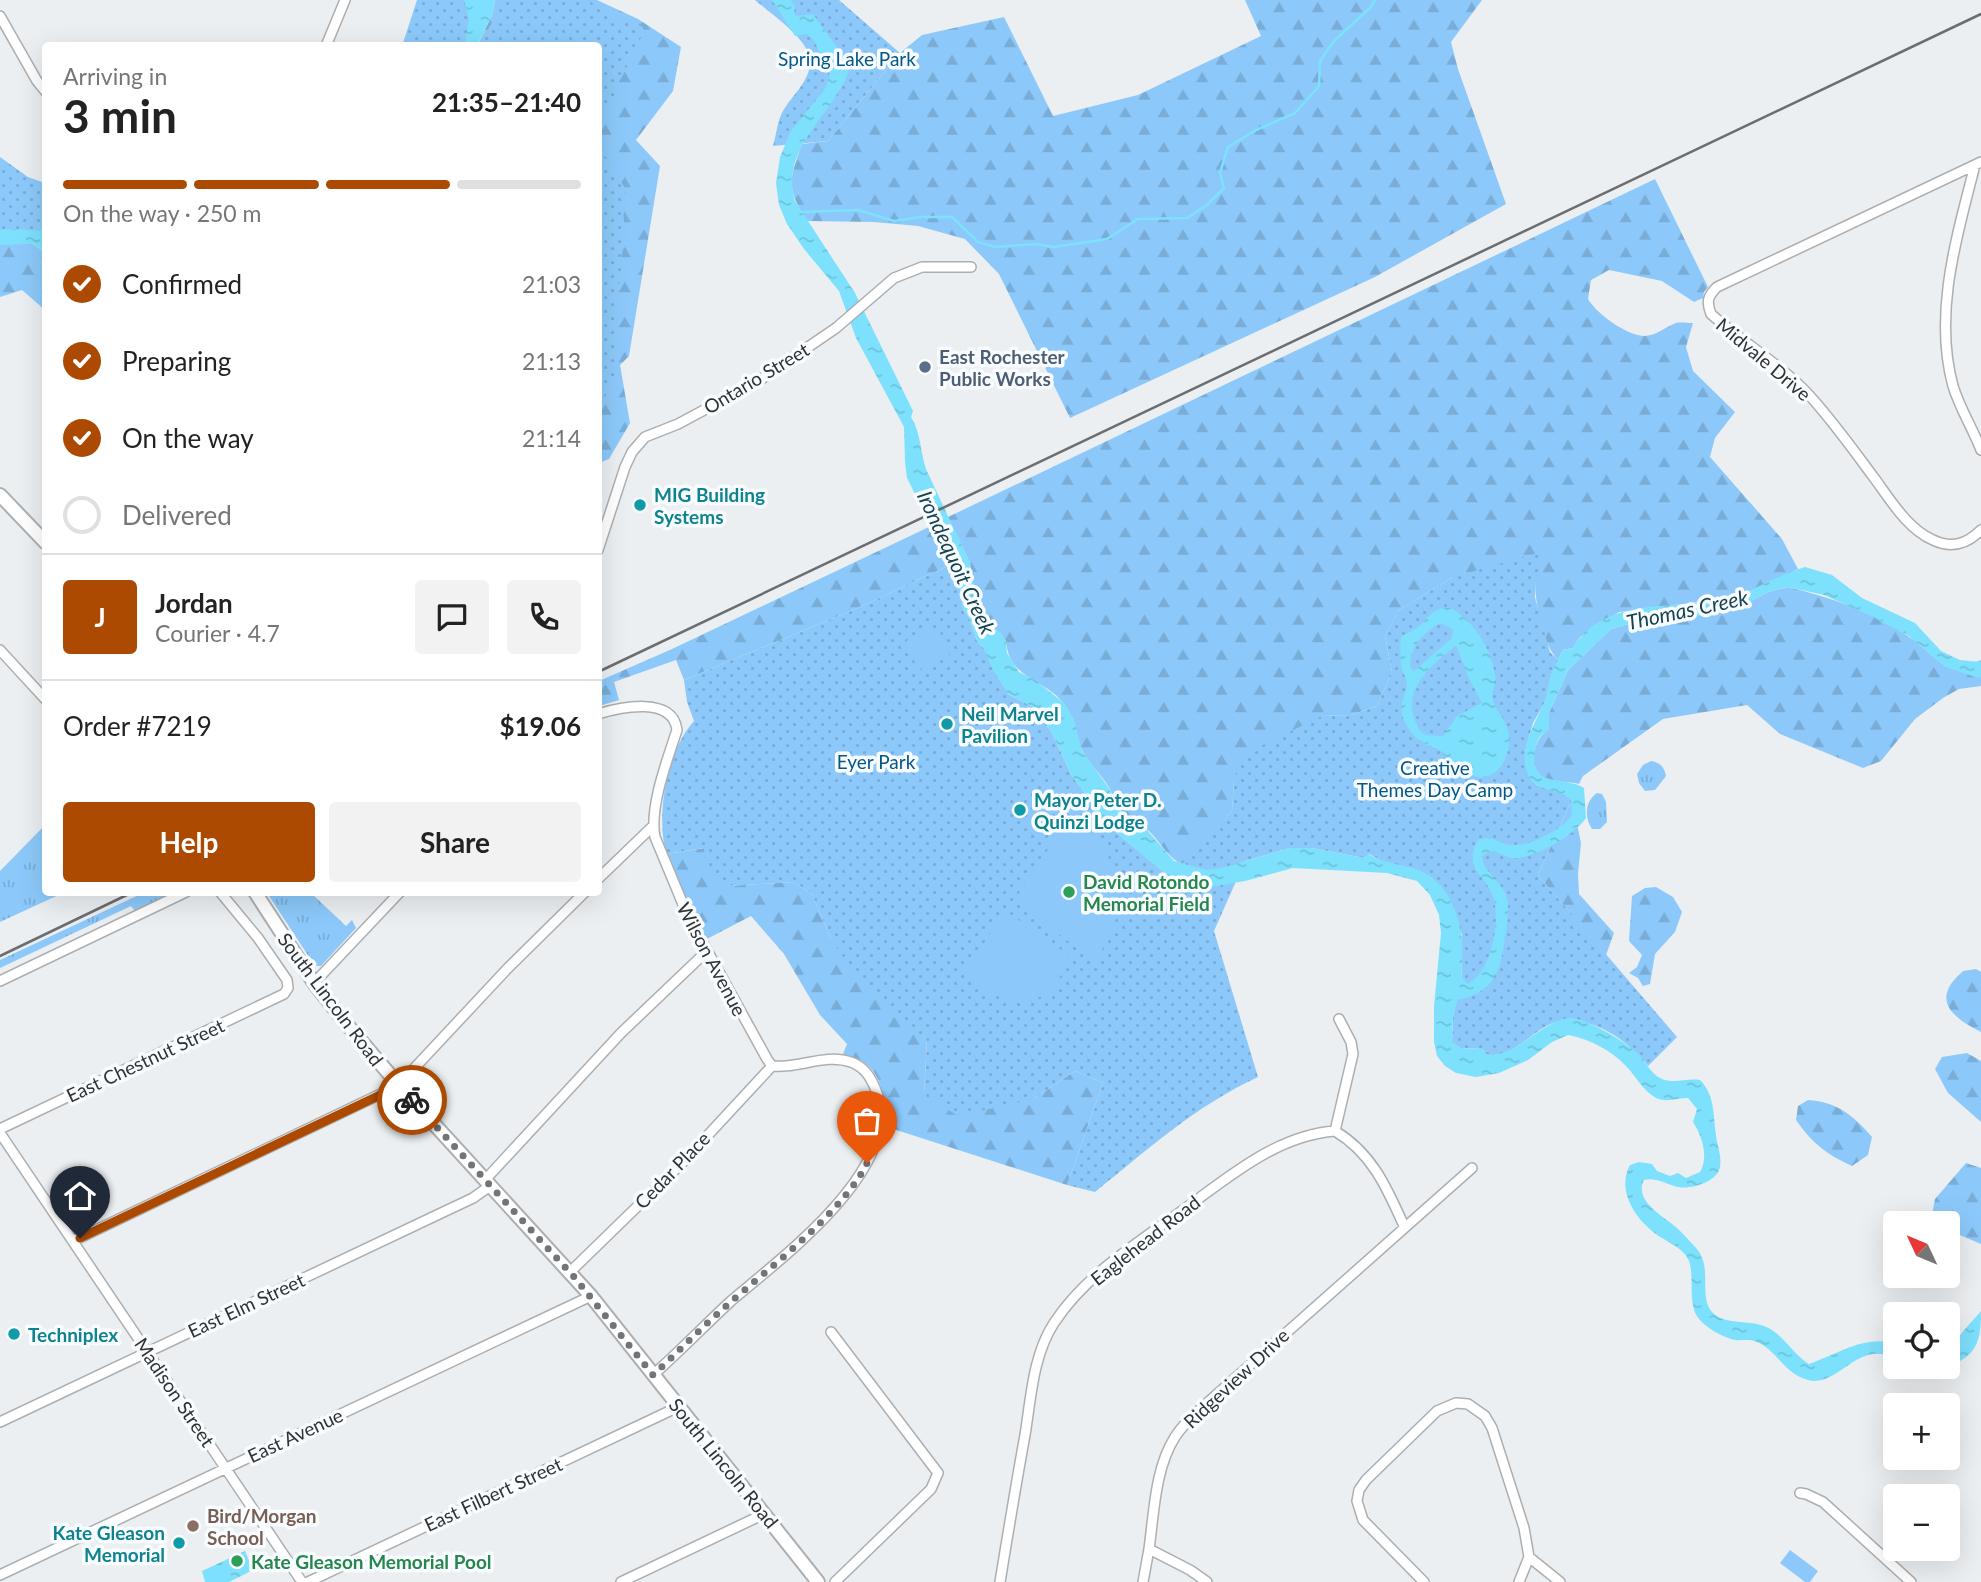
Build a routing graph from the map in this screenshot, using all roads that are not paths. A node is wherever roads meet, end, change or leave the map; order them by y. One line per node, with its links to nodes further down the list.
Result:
1 (345, 0): 3 (street)
2 (0, 16): 4 (street)
3 (328, 42)
4 (42, 88)
5 (1978, 163): 7 (street, Midvale Drive); 9 (street, Midvale Drive)
6 (971, 267): 11 (street, Ontario Street)
7 (1981, 450)
8 (0, 495): 10 (street)
9 (1981, 530)
10 (42, 539)
11 (602, 539)
12 (0, 650): 13 (street)
13 (42, 696)
14 (602, 713): 15 (street)
15 (653, 826): 16 (street); 22 (street, Wilson Avenue)
16 (602, 875)
17 (178, 896): 23 (street)
18 (223, 896): 28 (street, East Chestnut Street)
19 (258, 896): 24 (street, South Lincoln Road)
20 (396, 896): 24 (street)
21 (581, 896): 27 (street)
22 (707, 951): 26 (street, Wilson Avenue); 31 (street, East Elm Street)
23 (0, 982)
24 (314, 983): 27 (street, South Lincoln Road)
25 (1339, 1019): 29 (street)
26 (772, 1066): 34 (street, Cedar Place); 38 (street)
27 (397, 1084): 31 (street, South Lincoln Road); 33 (street)
28 (0, 1131): 33 (street, Madison Street)
29 (1335, 1131): 32 (street); 51 (street, Eaglehead Road)
30 (1472, 1168): 32 (street, Ridgeview Drive)
31 (488, 1183): 34 (street, South Lincoln Road); 37 (street, East Elm Street)
32 (1404, 1226): 44 (street, Ridgeview Drive)
33 (74, 1241): 37 (street, Madison Street)
34 (570, 1272): 35 (street, South Lincoln Road)
35 (591, 1296): 38 (street, South Lincoln Road); 41 (street, East Avenue)
36 (831, 1332): 50 (street)
37 (148, 1352): 40 (street, East Elm Street); 41 (street, Madison Street)
38 (653, 1375): 39 (street, South Lincoln Road)
39 (678, 1406): 43 (street, South Lincoln Road); 47 (street, East Filbert Street)
40 (0, 1423)
41 (226, 1468): 46 (street, East Avenue); 47 (street, Madison Street)
42 (1800, 1493): 57 (street)
43 (764, 1514): 48 (street); 49 (street, South Lincoln Road)
44 (1149, 1549): 52 (street, Ridgeview Drive); 53 (street)
45 (1528, 1558): 54 (street); 55 (street); 56 (street)
46 (0, 1575)
47 (305, 1582)
48 (621, 1582)
49 (818, 1582)
50 (835, 1582)
51 (1000, 1582)
52 (1143, 1582)
53 (1207, 1582)
54 (1424, 1582)
55 (1519, 1582)
56 (1560, 1582)
57 (1911, 1582)

